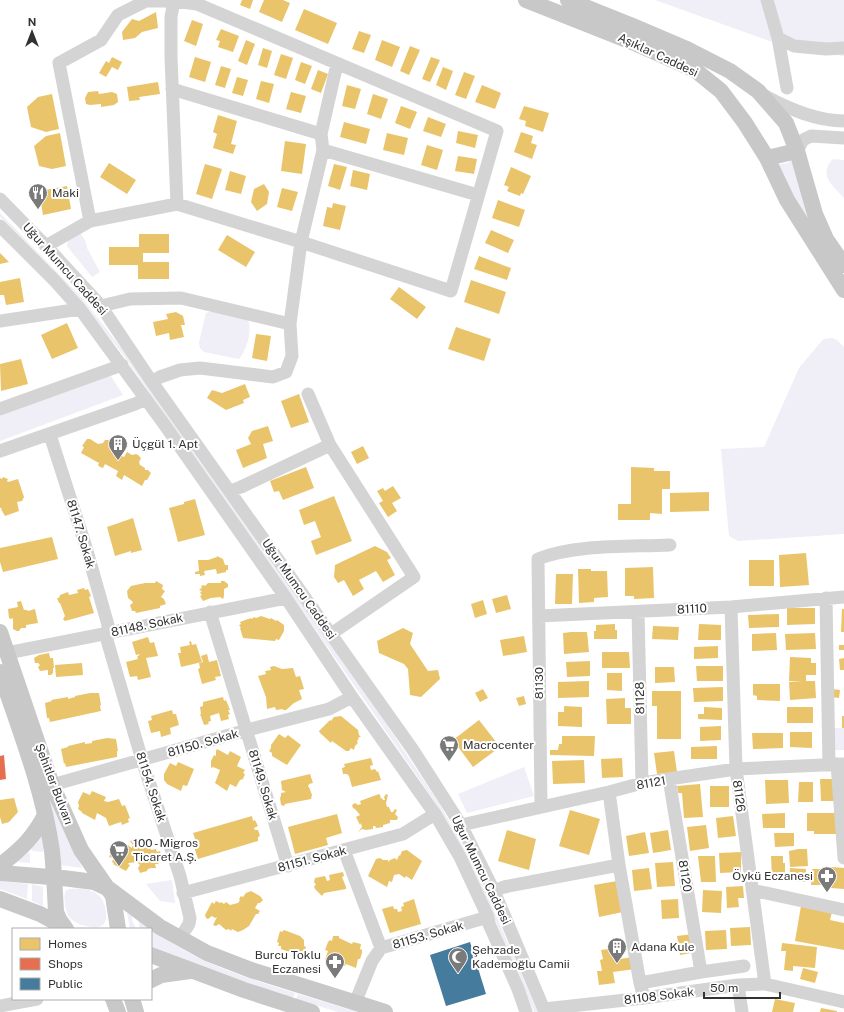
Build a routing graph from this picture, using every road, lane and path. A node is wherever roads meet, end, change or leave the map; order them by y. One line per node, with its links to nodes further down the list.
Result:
1 (526, 0): 16 (main road, Aşıklar Caddesi)
2 (568, 0): 10 (main road, Aşıklar Caddesi)
3 (767, 0): 5 (street)
4 (174, 1): 7 (street); 9 (street); 20 (street)
5 (778, 38): 6 (street); 8 (street)
6 (844, 48)
7 (337, 64): 12 (street); 17 (street)
8 (787, 88)
9 (172, 89): 12 (street); 19 (street)
10 (758, 91): 11 (street, Aşıklar Caddesi); 15 (main road)
11 (844, 121)
12 (321, 134): 14 (street)
13 (844, 138): 15 (street)
14 (323, 150): 17 (street); 22 (street)
15 (797, 151): 16 (main road); 24 (main road)
16 (767, 158): 25 (main road, Aşıklar Caddesi)
17 (478, 195): 22 (street)
18 (0, 199): 23 (street, Uğur Mumcu Caddesi)
19 (177, 204): 20 (street); 22 (street)
20 (90, 221): 23 (street)
21 (0, 226): 27 (street, Uğur Mumcu Caddesi)
22 (301, 242): 29 (street)
23 (46, 246): 26 (street, Uğur Mumcu Caddesi)
24 (844, 265)
25 (844, 290)
26 (101, 306): 29 (street); 31 (street, Uğur Mumcu Caddesi)
27 (80, 309): 28 (street); 30 (street, Uğur Mumcu Caddesi)
28 (0, 321)
29 (290, 324): 31 (street)
30 (122, 365): 33 (street, Uğur Mumcu Caddesi); 34 (street)
31 (152, 382): 38 (street, Uğur Mumcu Caddesi)
32 (308, 394): 36 (street)
33 (146, 399): 35 (street); 41 (street, Uğur Mumcu Caddesi)
34 (0, 409)
35 (50, 435): 37 (street); 48 (street, 81147. Sokak)
36 (330, 445): 38 (street); 49 (street)
37 (0, 451)
38 (230, 491): 49 (street, Uğur Mumcu Caddesi)
39 (670, 545): 46 (street, 81130)
40 (844, 596): 42 (street, 81110)
41 (286, 598): 44 (street, 81148. Sokak); 52 (street, Uğur Mumcu Caddesi)
42 (826, 598): 43 (street, 81110); 55 (street)
43 (731, 607): 45 (street, 81110); 56 (street, 81126)
44 (210, 612): 48 (street, 81148. Sokak); 53 (street, 81149. Sokak)
45 (638, 612): 46 (street, 81110); 58 (street, 81128)
46 (539, 616): 61 (street, 81130)
47 (0, 632): 50 (main road, Şehitler Bulvarı)
48 (108, 633): 50 (street, 81148. Sokak); 54 (street, 81154. Sokak)
49 (331, 634): 64 (street, Uğur Mumcu Caddesi)
50 (7, 654): 59 (main road, Şehitler Bulvarı)
51 (0, 672): 63 (main road, Şehitler Bulvarı)
52 (352, 697): 53 (street, 81150. Sokak); 62 (street, Uğur Mumcu Caddesi)
53 (247, 730): 54 (street, 81150. Sokak); 69 (street, 81149. Sokak)
54 (142, 760): 59 (street, 81150. Sokak); 75 (street, 81154. Sokak)
55 (837, 764): 56 (street, 81121); 66 (street)
56 (736, 769): 57 (street, 81121); 73 (street, 81126)
57 (669, 779): 58 (street, 81121); 86 (street, 81120)
58 (642, 783): 60 (street, 81121)
59 (52, 785): 72 (main road, Şehitler Bulvarı)
60 (609, 792): 61 (street, 81121); 68 (street)
61 (541, 806): 64 (street, 81121)
62 (435, 814): 65 (street, 81151. Sokak); 78 (street, Uğur Mumcu Caddesi)
63 (45, 815): 67 (main road); 71 (main road, Şehitler Bulvarı)
64 (461, 825): 74 (street, Uğur Mumcu Caddesi)
65 (344, 850): 69 (street, 81151. Sokak); 82 (street)
66 (844, 858)
67 (0, 865)
68 (619, 865): 74 (street); 88 (street)
69 (288, 866): 75 (street, 81151. Sokak)
70 (0, 874): 71 (main road)
71 (53, 878): 72 (main road); 79 (main road, Şehitler Bulvarı)
72 (109, 889): 80 (main road, Şehitler Bulvarı); 81 (main road)
73 (752, 890): 77 (street); 89 (street, 81126)
74 (494, 891): 100 (street, Uğur Mumcu Caddesi)
75 (183, 893): 81 (street, 81154. Sokak)
76 (0, 899): 79 (main road)
77 (844, 910)
78 (488, 917): 82 (street, 81153. Sokak); 91 (street, Uğur Mumcu Caddesi)
79 (67, 928)
80 (118, 928)
81 (180, 938): 98 (main road)
82 (381, 948): 98 (street, 81153. Sokak)
83 (152, 955): 85 (main road)
84 (744, 966): 86 (street)
85 (191, 971): 87 (main road); 104 (main road)
86 (701, 972): 88 (street)
87 (152, 980)
88 (640, 983): 92 (street)
89 (765, 984): 90 (street, 81108 Sokak); 97 (street, 81108 Sokak)
90 (738, 985): 92 (street, 81108 Sokak); 108 (street)
91 (516, 987): 106 (street); 107 (street, Uğur Mumcu Caddesi)
92 (644, 998): 100 (street, 81108 Sokak)
93 (32, 1000): 99 (street)
94 (113, 1000): 101 (main road)
95 (132, 1000): 102 (main road)
96 (141, 1000): 103 (main road)
97 (844, 1002)
98 (355, 1003): 105 (main road)
99 (0, 1006)
100 (545, 1011)
101 (118, 1012)
102 (136, 1012)
103 (140, 1012)
104 (312, 1012)
105 (385, 1012)
106 (517, 1012)
107 (526, 1012)
108 (742, 1012)

